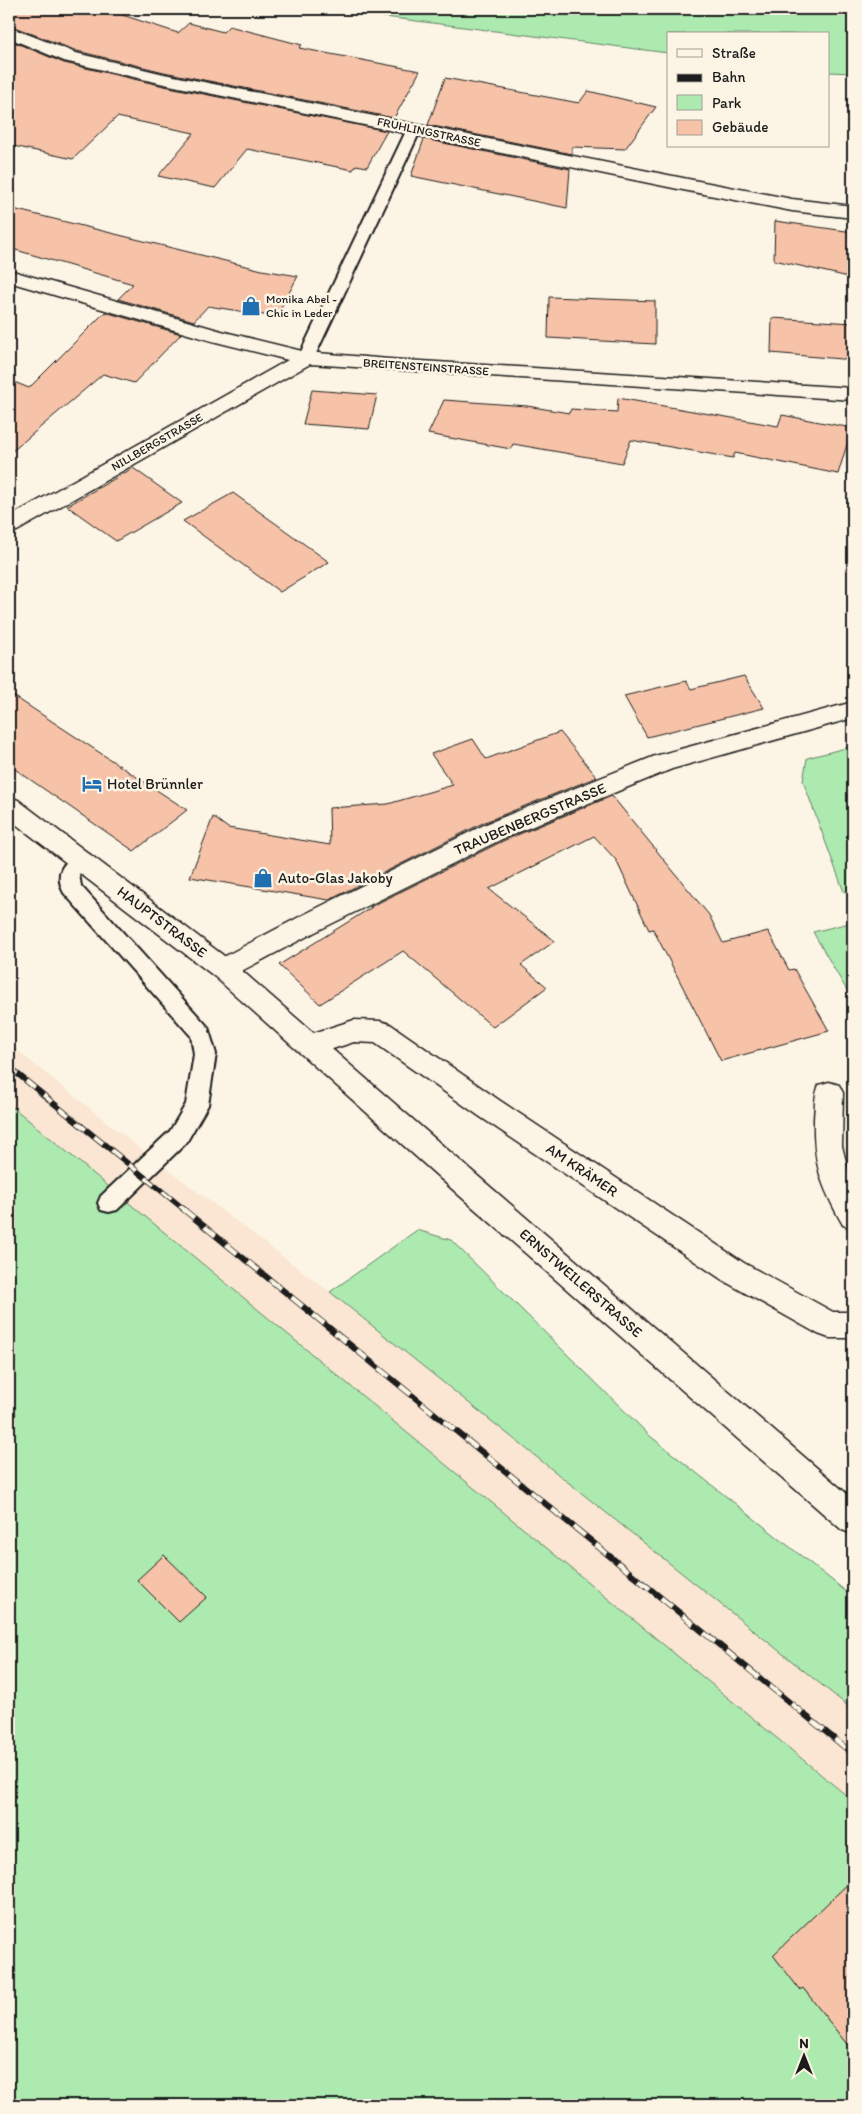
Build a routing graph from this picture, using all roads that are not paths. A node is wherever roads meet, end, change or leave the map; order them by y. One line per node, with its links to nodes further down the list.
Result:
1 (9, 32): 2 (street, FRÜHLINGSTRASSE)
2 (414, 129): 3 (street, FRÜHLINGSTRASSE); 5 (lane)
3 (853, 212)
4 (9, 276): 5 (street, BREITENSTEINSTRASSE)
5 (306, 358): 6 (street, BREITENSTEINSTRASSE); 7 (street, NILLBERGSTRASSE)
6 (853, 394)
7 (9, 526)
8 (853, 710): 11 (street, TRAUBENBERGSTRASSE)
9 (9, 806): 10 (street, HAUPTSTRASSE)
10 (82, 861): 11 (street, HAUPTSTRASSE); 14 (lane)
11 (224, 968): 12 (street, HAUPTSTRASSE)
12 (311, 1045): 16 (street, AM KRÄMER); 17 (street, ERNSTWEILERSTRASSE)
13 (829, 1093): 15 (street)
14 (109, 1203)
15 (853, 1216)
16 (853, 1325)
17 (853, 1519)

